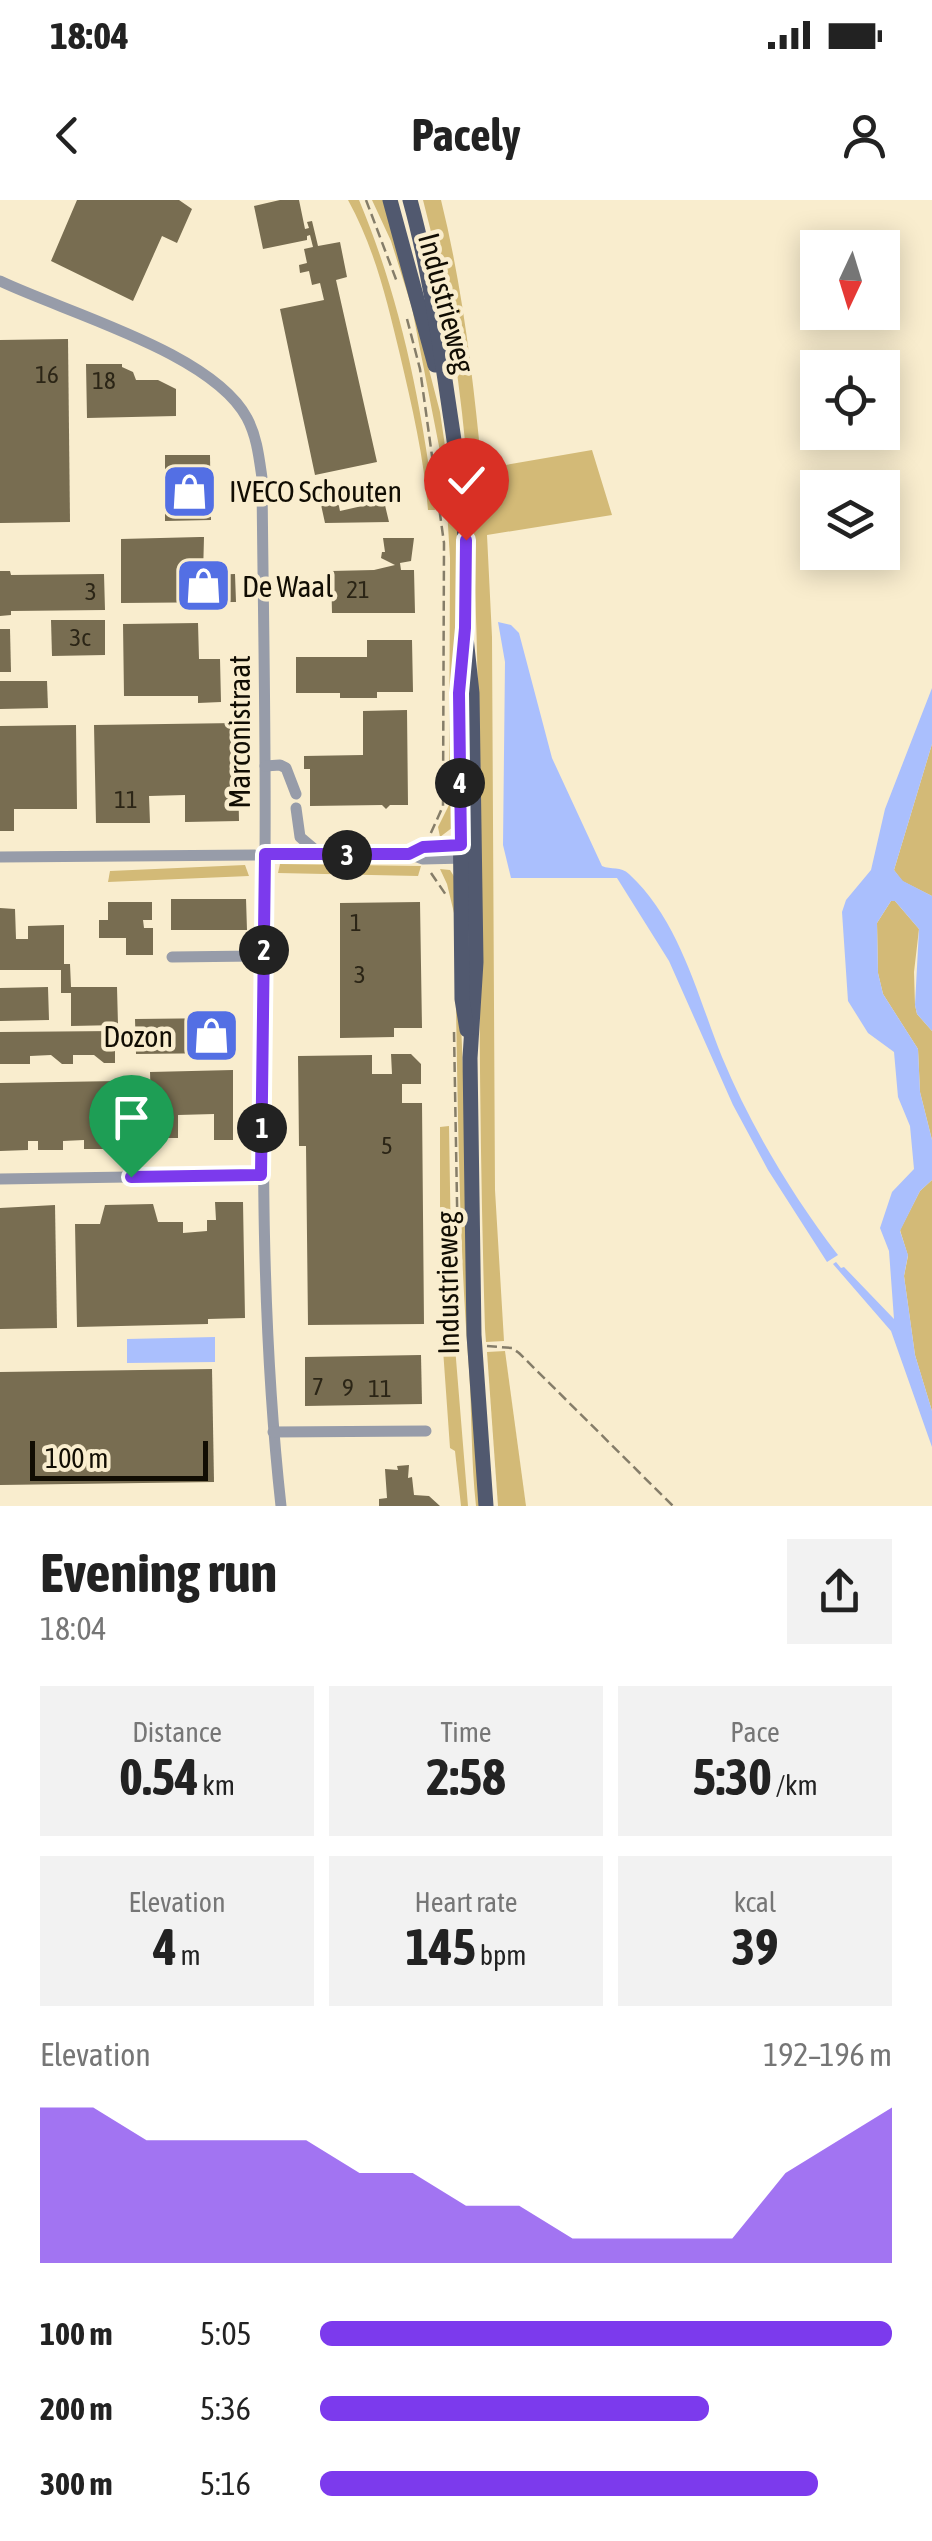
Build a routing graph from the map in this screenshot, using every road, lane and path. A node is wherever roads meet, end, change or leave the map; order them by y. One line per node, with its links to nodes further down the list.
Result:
1 (390, 200): 4 (main road, Industrieweg)
2 (410, 200): 4 (main road, Industrieweg)
3 (0, 281): 5 (street, Marconistraat)
4 (451, 421): 8 (main road, Industrieweg)
5 (265, 766): 6 (street); 9 (street, Marconistraat)
6 (296, 794)
7 (296, 808): 10 (street)
8 (466, 853): 10 (street); 16 (main road, Industrieweg)
9 (265, 854): 10 (street); 11 (street); 12 (street, Marconistraat)
10 (321, 855)
11 (0, 857)
12 (264, 956): 13 (street); 14 (street, Marconistraat)
13 (172, 957)
14 (261, 1175): 15 (street); 18 (street, Marconistraat)
15 (0, 1179)
16 (475, 1347): 20 (main road, Industrieweg); 21 (path)
17 (426, 1431): 18 (street)
18 (273, 1432): 19 (street, Marconistraat)
19 (281, 1506)
20 (486, 1506)
21 (673, 1506)

